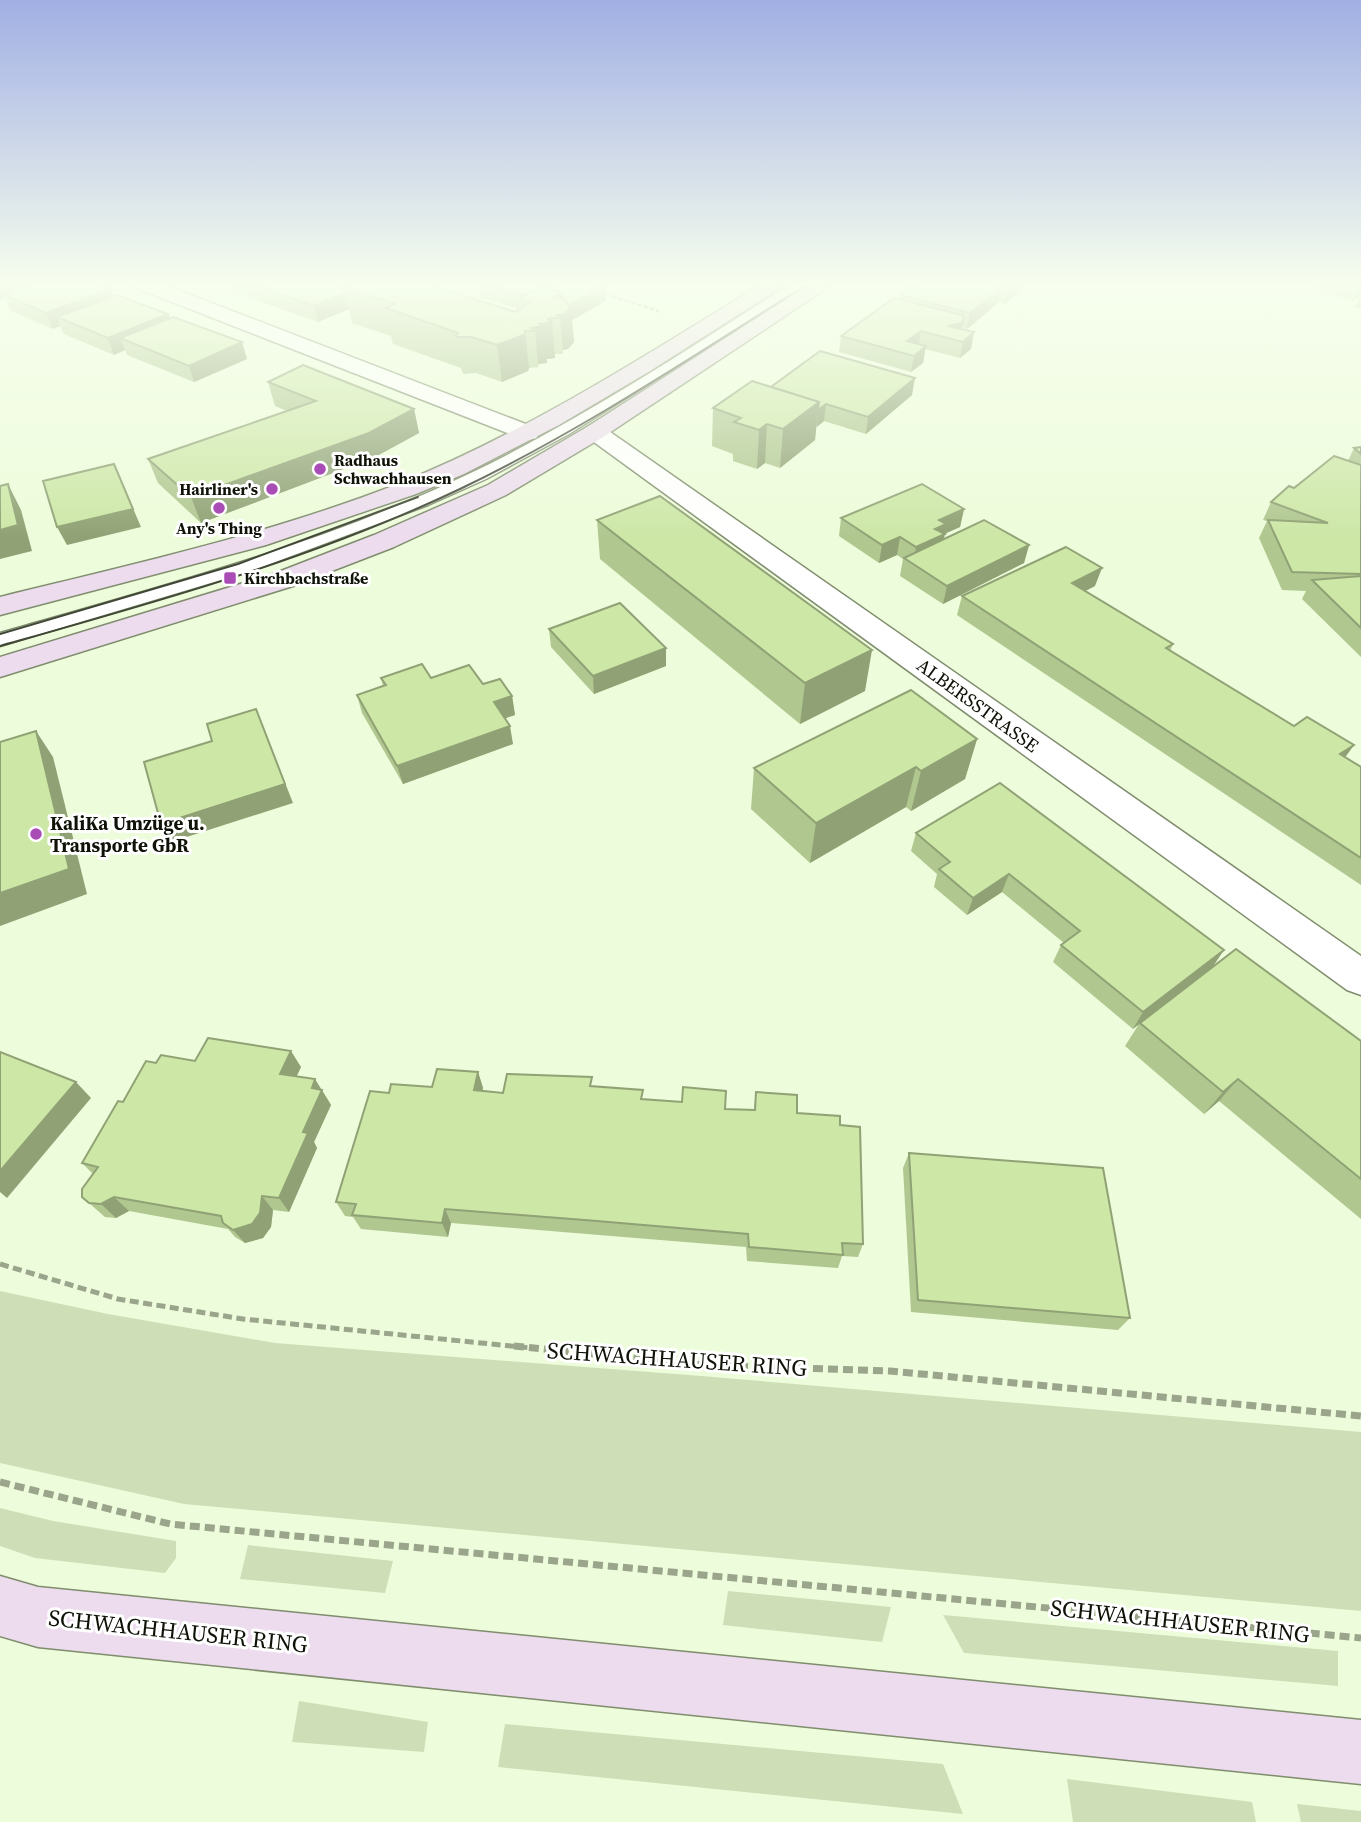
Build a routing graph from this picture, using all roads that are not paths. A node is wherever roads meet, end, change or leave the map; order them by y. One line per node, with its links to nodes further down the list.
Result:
1 (358, 367): 6 (street)
2 (639, 367): 6 (main road)
3 (667, 367): 8 (lane)
4 (695, 367): 5 (main road)
5 (595, 432): 9 (main road); 10 (street, ALBERSSTRASSE)
6 (528, 433): 7 (main road)
7 (0, 606)
8 (0, 640)
9 (0, 667)
10 (1361, 978)
11 (0, 1606): 12 (main road, SCHWACHHAUSER RING)
12 (1361, 1752)

